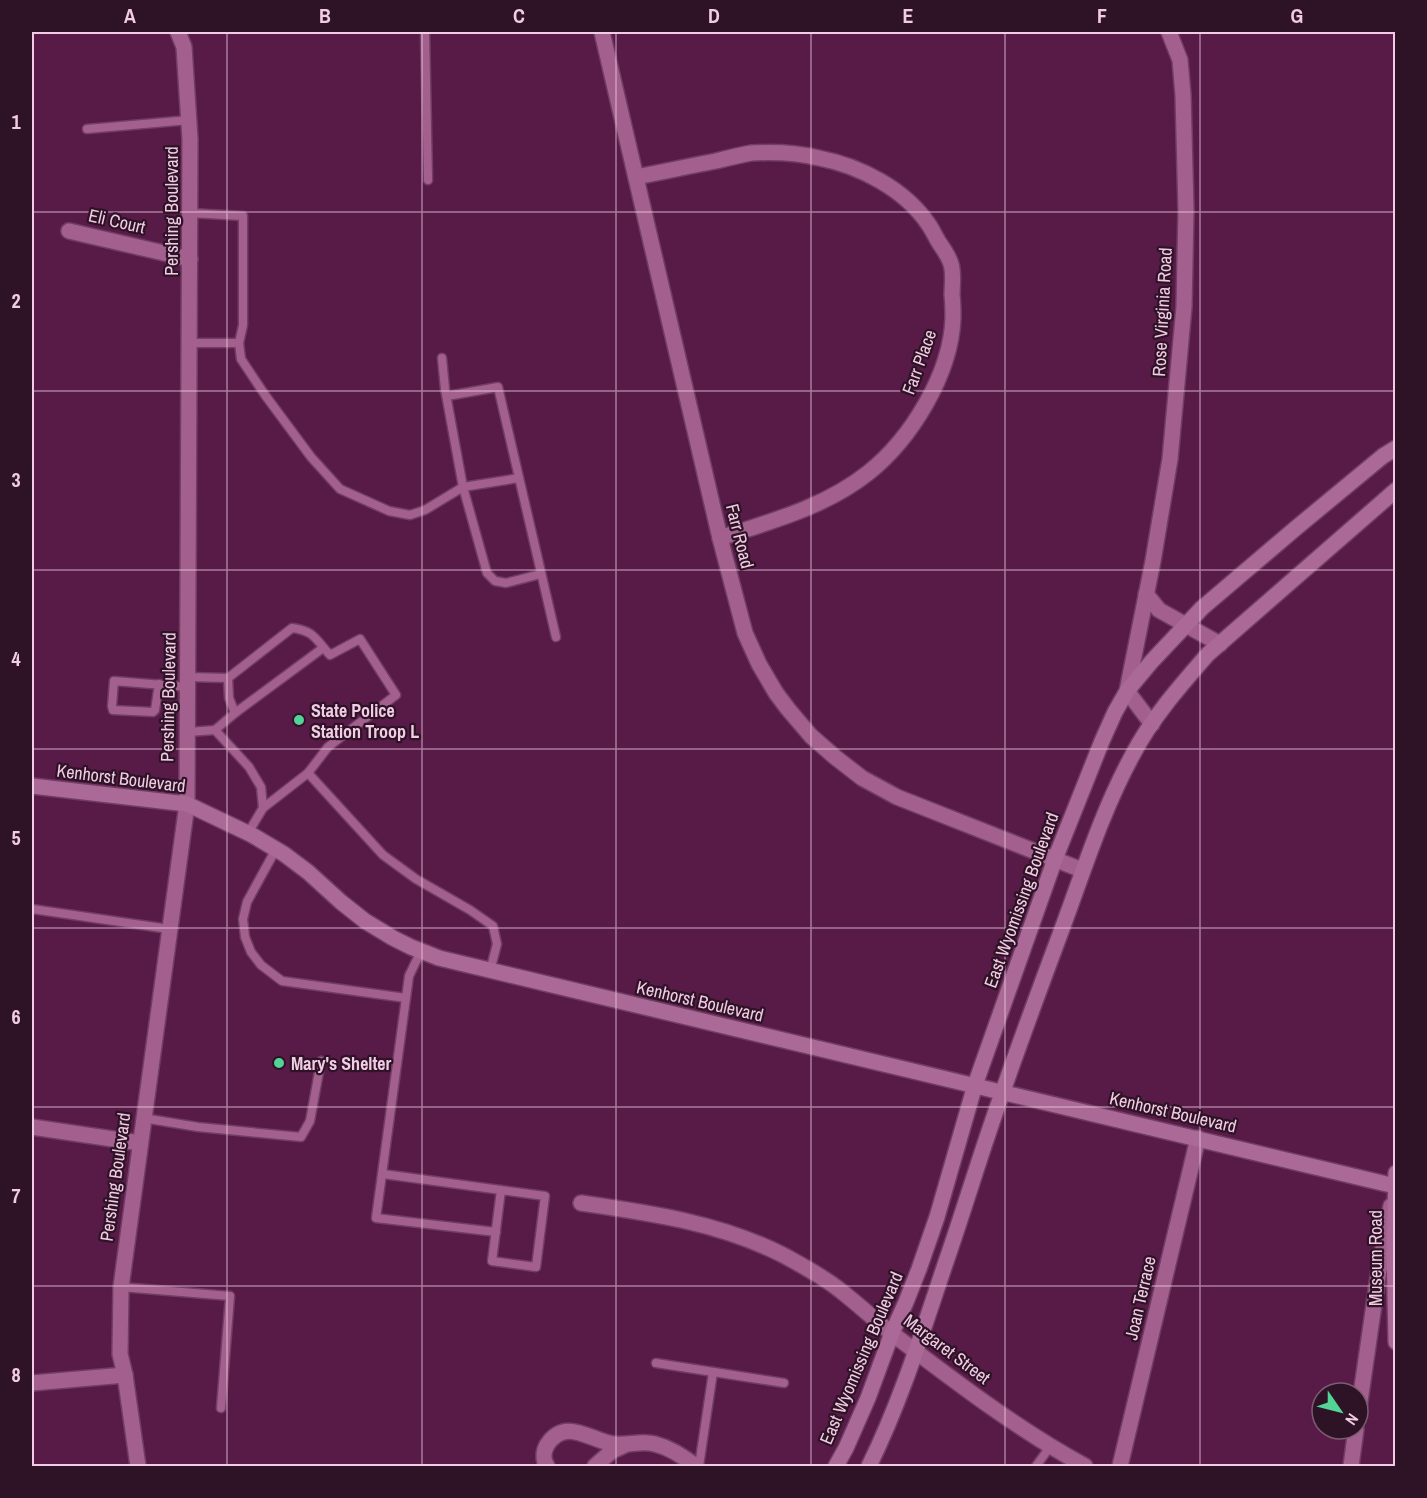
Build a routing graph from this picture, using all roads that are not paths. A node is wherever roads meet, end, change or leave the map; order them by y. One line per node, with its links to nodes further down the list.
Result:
1 (178, 32): 5 (street, Pershing Boulevard)
2 (424, 32): 8 (lane)
3 (602, 32): 7 (street, Farr Road)
4 (1169, 32): 22 (street, Rose Virginia Road)
5 (189, 120): 6 (lane); 9 (street, Pershing Boulevard)
6 (87, 129)
7 (636, 177): 20 (street, Farr Road); 20 (street, Farr Place)
8 (428, 180)
9 (190, 213): 11 (street, Pershing Boulevard); 13 (lane)
10 (69, 231): 11 (street, Eli Court)
11 (190, 259): 12 (street, Pershing Boulevard)
12 (190, 343): 13 (lane); 28 (street, Pershing Boulevard)
13 (239, 343): 18 (lane)
14 (442, 358): 15 (lane)
15 (447, 396): 17 (lane); 18 (lane)
16 (1395, 448): 23 (street, East Wyomissing Boulevard)
17 (519, 478): 18 (lane); 21 (lane)
18 (464, 487): 21 (lane)
19 (1395, 490): 25 (street)
20 (720, 538): 41 (street, Farr Road)
21 (541, 574): 24 (lane)
22 (1146, 594): 23 (street); 30 (street, Rose Virginia Road)
23 (1187, 625): 25 (street); 30 (street, East Wyomissing Boulevard)
24 (556, 637)
25 (1220, 644): 32 (street)
26 (323, 648): 27 (lane); 31 (lane); 35 (lane)
27 (228, 678): 28 (lane); 31 (lane)
28 (188, 682): 29 (lane); 34 (street, Pershing Boulevard)
29 (159, 684): 29 (lane)
30 (1127, 691): 32 (street); 41 (street, East Wyomissing Boulevard)
31 (235, 713): 33 (lane)
32 (1152, 724): 42 (street)
33 (216, 730): 34 (lane); 38 (lane)
34 (188, 732): 37 (street, Pershing Boulevard)
35 (308, 773): 38 (lane); 46 (lane)
36 (32, 786): 37 (street, Kenhorst Boulevard)
37 (187, 804): 39 (street, Kenhorst Boulevard); 44 (street, Pershing Boulevard)
38 (263, 808): 39 (lane)
39 (248, 833): 40 (street, Kenhorst Boulevard)
40 (276, 849): 45 (street, Kenhorst Boulevard); 47 (lane)
41 (1054, 859): 42 (street, Farr Road); 49 (street, East Wyomissing Boulevard)
42 (1082, 870): 50 (street)
43 (32, 909): 44 (lane)
44 (169, 929): 51 (street, Pershing Boulevard)
45 (421, 951): 46 (street, Kenhorst Boulevard); 47 (lane)
46 (490, 971): 49 (street, Kenhorst Boulevard)
47 (406, 998): 55 (lane)
48 (321, 1061): 51 (lane)
49 (975, 1085): 50 (street, Kenhorst Boulevard); 61 (street, East Wyomissing Boulevard)
50 (1002, 1091): 53 (street, Kenhorst Boulevard); 63 (street)
51 (143, 1118): 54 (street, Pershing Boulevard)
52 (32, 1127): 54 (street)
53 (1198, 1138): 56 (street, Kenhorst Boulevard); 82 (street, Joan Terrace)
54 (140, 1143): 60 (street, Pershing Boulevard)
55 (383, 1174): 57 (lane); 59 (lane)
56 (1395, 1179): 62 (street, Museum Road); 67 (street)
57 (501, 1190): 59 (lane); 59 (lane)
58 (581, 1203): 61 (street, Margaret Street)
59 (496, 1232)
60 (121, 1287): 66 (street, Pershing Boulevard); 70 (lane)
61 (892, 1333): 63 (street, Margaret Street); 78 (street, East Wyomissing Boulevard)
62 (1395, 1342)
63 (915, 1350): 73 (street, Margaret Street); 79 (street)
64 (656, 1364): 65 (lane)
65 (713, 1372): 69 (lane); 77 (lane)
66 (125, 1375): 68 (street); 74 (street, Pershing Boulevard)
67 (1363, 1381)
68 (32, 1383)
69 (784, 1383)
70 (221, 1408)
71 (1354, 1441): 83 (street)
72 (628, 1444): 75 (street); 76 (street); 77 (street)
73 (1050, 1447): 80 (lane); 81 (street, Margaret Street)
74 (138, 1467)
75 (547, 1467)
76 (595, 1467)
77 (697, 1467)
78 (836, 1467)
79 (868, 1467)
80 (1036, 1467)
81 (1085, 1467)
82 (1120, 1467)
83 (1351, 1467)

